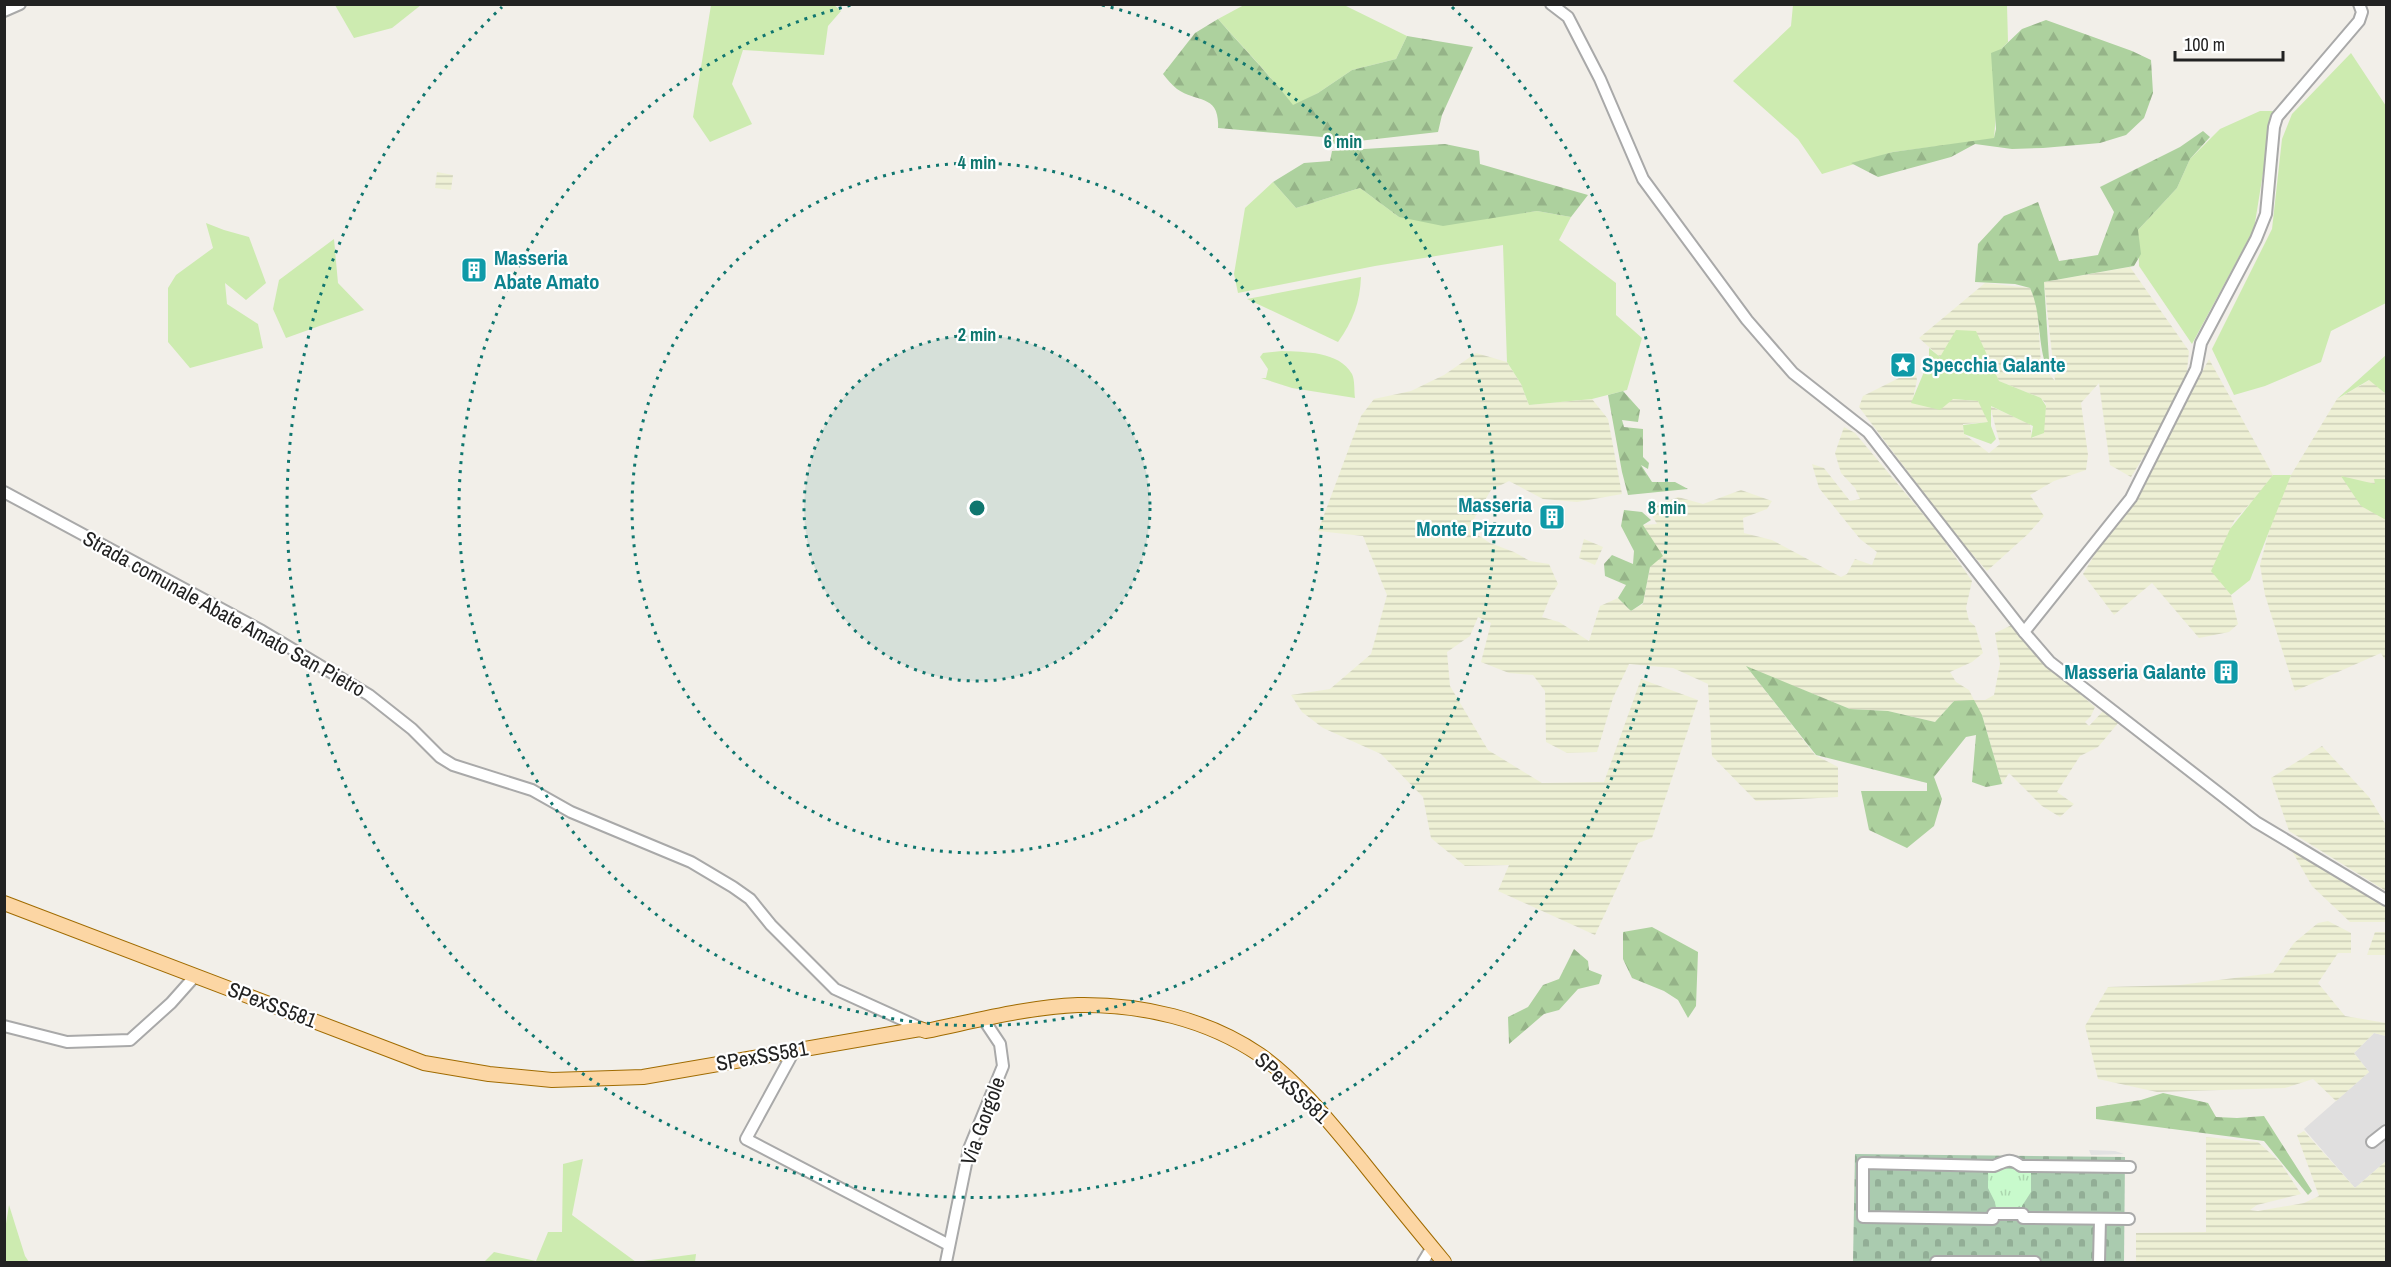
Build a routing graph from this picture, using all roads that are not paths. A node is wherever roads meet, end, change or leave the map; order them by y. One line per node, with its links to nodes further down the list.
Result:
1 (20, 4): 5 (street)
2 (1551, 4): 6 (street)
3 (1564, 4): 6 (street)
4 (2359, 4): 8 (street)
5 (4, 10)
6 (1568, 17): 8 (street)
7 (4, 492): 14 (street, Strada comunale Abate Amato San Pietro)
8 (2024, 632): 9 (street)
9 (2386, 900)
10 (4, 903): 11 (main road, SPexSS581)
11 (195, 976): 13 (street); 15 (main road, SPexSS581)
12 (984, 1020): 14 (main road, SPexSS581); 21 (street, Via Gorgole); 22 (main road, SPexSS581)
13 (4, 1026)
14 (926, 1031): 15 (main road, SPexSS581)
15 (794, 1051): 21 (street)
16 (2386, 1131): 17 (street)
17 (2372, 1142)
18 (2130, 1167): 19 (street)
19 (2100, 1219): 20 (street); 29 (street)
20 (2129, 1219)
21 (949, 1245): 24 (street, Via Gorgole)
22 (1432, 1247): 25 (street); 26 (main road, SPexSS581)
23 (2009, 1262): 27 (street); 28 (street)
24 (946, 1263)
25 (1423, 1263)
26 (1444, 1263)
27 (1936, 1263)
28 (2035, 1263)
29 (2099, 1263)

